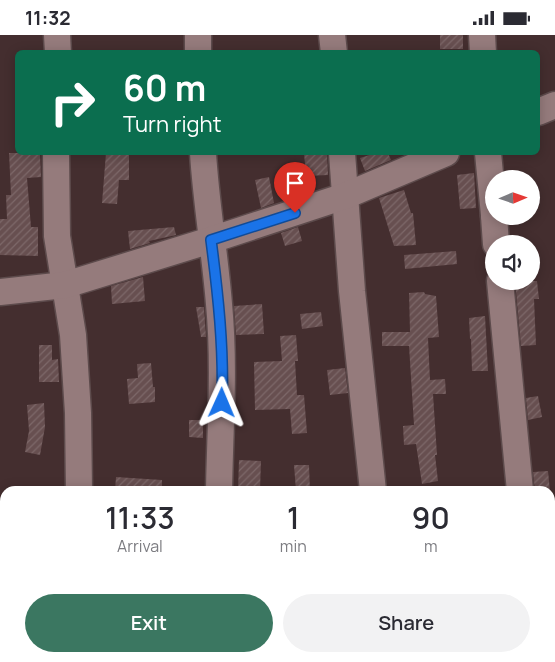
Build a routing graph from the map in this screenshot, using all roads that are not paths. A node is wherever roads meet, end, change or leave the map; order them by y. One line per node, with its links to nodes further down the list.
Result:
1 (57, 35): 5 (street)
2 (198, 35): 6 (street)
3 (332, 35): 7 (street)
4 (482, 35): 8 (street)
5 (58, 50)
6 (198, 50)
7 (334, 50)
8 (482, 50)
9 (555, 105): 10 (street)
10 (540, 111)
11 (56, 155): 19 (street)
12 (203, 155): 18 (street)
13 (342, 155): 17 (street)
14 (441, 155): 17 (street)
15 (488, 155): 16 (street)
16 (490, 170)
17 (345, 196): 18 (street); 24 (street)
18 (211, 240): 19 (street); 23 (street)
19 (65, 285): 21 (street); 22 (street)
20 (501, 290): 25 (street)
21 (0, 292)
22 (79, 486)
23 (220, 486)
24 (372, 486)
25 (520, 486)

